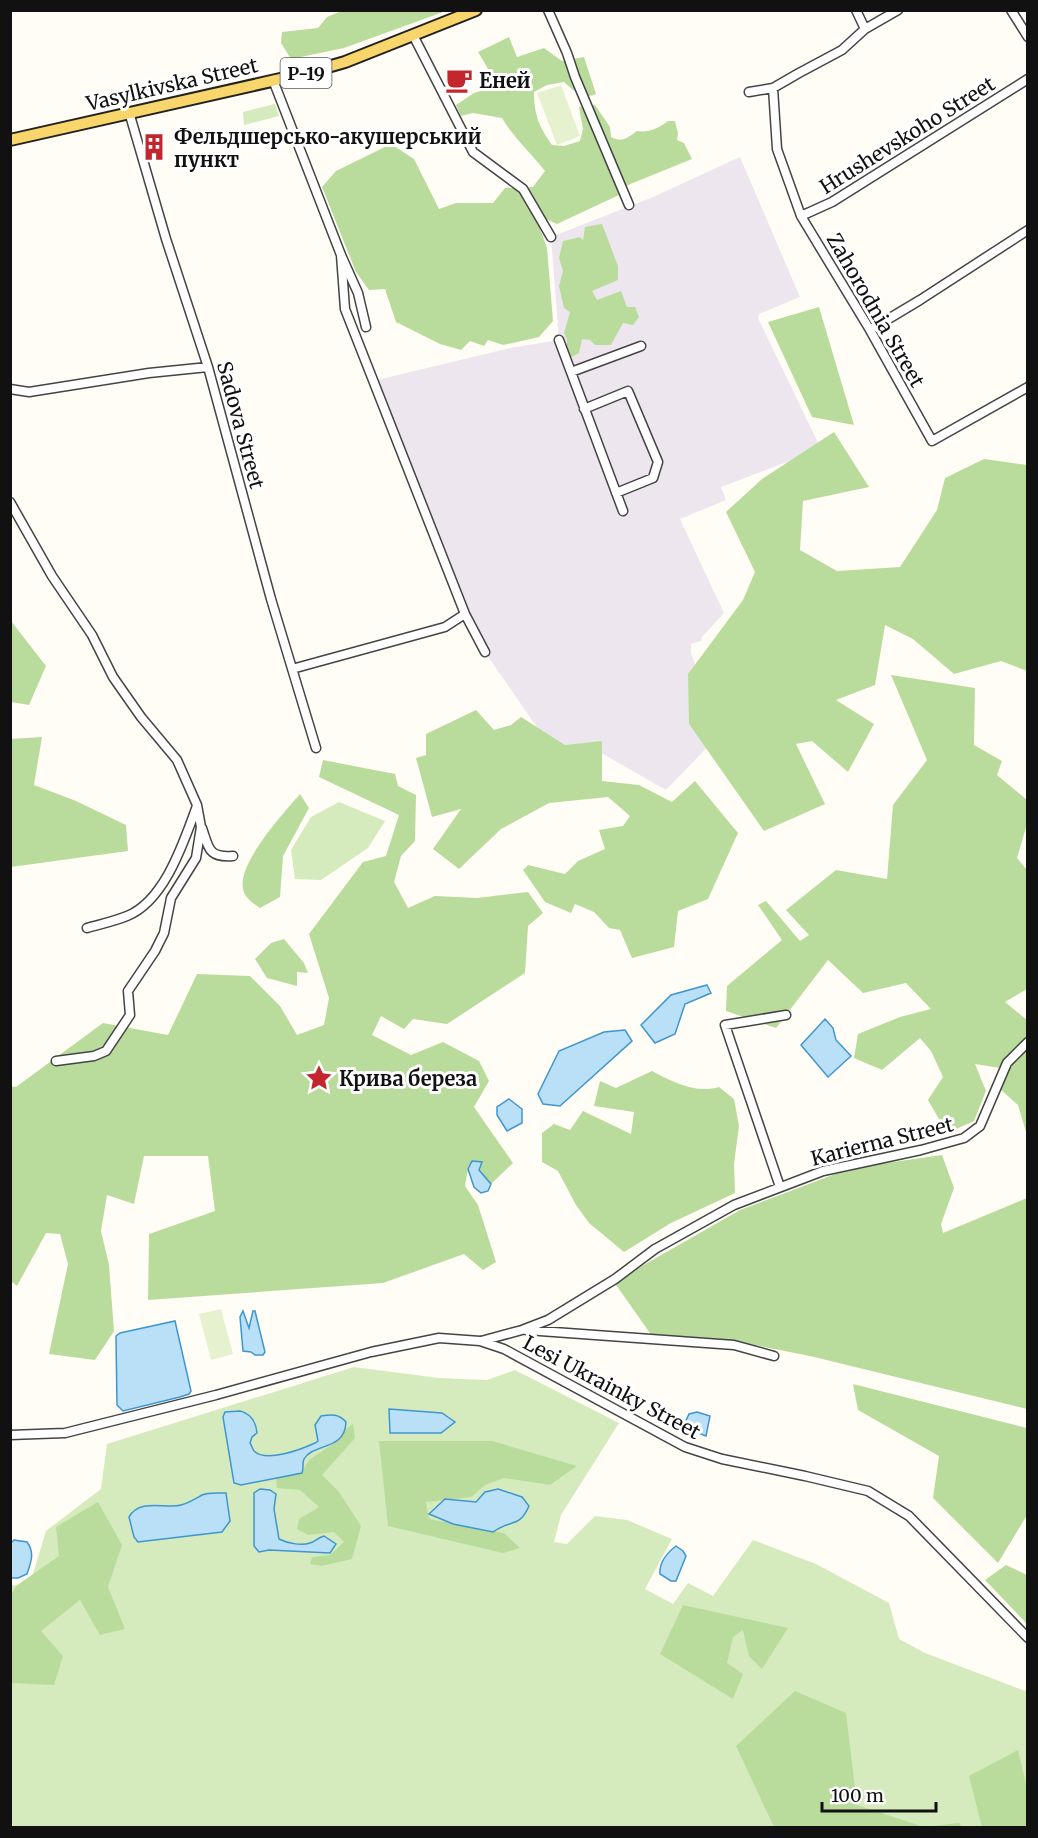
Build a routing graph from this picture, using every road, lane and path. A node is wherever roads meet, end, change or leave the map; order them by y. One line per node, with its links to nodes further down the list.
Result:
1 (476, 10): 7 (main road, Vasylkivska Street / Р-19)
2 (548, 10): 15 (street)
3 (856, 10): 6 (street)
4 (898, 10): 6 (street)
5 (1011, 10): 8 (street)
6 (865, 29): 11 (street)
7 (413, 35): 10 (main road, Vasylkivska Street / Р-19); 18 (street)
8 (1028, 37)
9 (1028, 79): 16 (street, Hrushevskoho Street)
10 (273, 80): 13 (main road, Vasylkivska Street / Р-19); 19 (street)
11 (773, 88): 12 (street); 16 (street, Zahorodnia Street)
12 (749, 92)
13 (129, 112): 14 (main road, Vasylkivska Street / Р-19); 24 (street, Sadova Street)
14 (10, 140)
15 (629, 206)
16 (801, 216): 21 (street, Zahorodnia Street)
17 (1028, 230): 21 (street)
18 (551, 237)
19 (341, 255): 20 (street); 32 (street)
20 (366, 327)
21 (870, 330): 26 (street, Zahorodnia Street)
22 (559, 340): 25 (street)
23 (641, 346): 25 (street)
24 (208, 367): 27 (street); 34 (street, Sadova Street)
25 (571, 372): 28 (street)
26 (1028, 387)
27 (10, 389)
28 (584, 409): 29 (street); 29 (street)
29 (616, 493): 31 (street)
30 (10, 502): 36 (street)
31 (623, 511)
32 (465, 614): 33 (street); 34 (street)
33 (485, 652)
34 (292, 669): 35 (street, Sadova Street)
35 (316, 748)
36 (197, 805): 37 (street); 39 (street)
37 (201, 827): 38 (street); 42 (street)
38 (233, 856)
39 (87, 928)
40 (786, 1015): 43 (street)
41 (1028, 1042): 43 (street, Karierna Street)
42 (56, 1061)
43 (780, 1187): 44 (street, Karierna Street)
44 (607, 1284): 45 (street, Lesi Ukrainky Street)
45 (518, 1331): 46 (street, Lesi Ukrainky Street); 47 (street); 48 (street)
46 (480, 1341): 47 (street, Lesi Ukrainky Street); 49 (street, Lesi Ukrainky Street)
47 (510, 1352): 50 (street, Lesi Ukrainky Street)
48 (774, 1356)
49 (10, 1435)
50 (1028, 1638)

